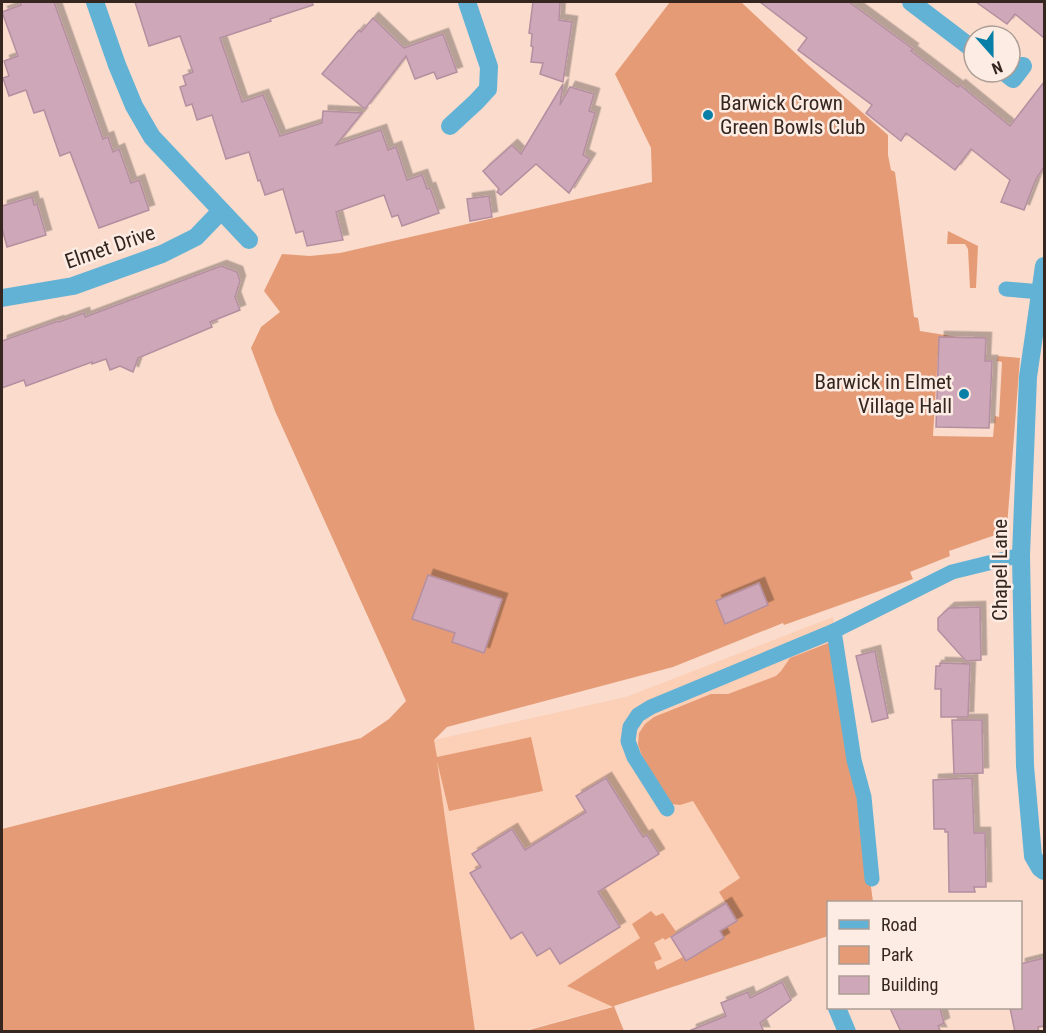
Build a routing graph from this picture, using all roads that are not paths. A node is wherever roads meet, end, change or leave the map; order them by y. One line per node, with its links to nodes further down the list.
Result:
1 (95, 2): 6 (street)
2 (466, 2): 5 (street)
3 (911, 2): 4 (street)
4 (962, 41)
5 (445, 125)
6 (221, 211): 7 (street); 11 (street, Elmet Drive)
7 (249, 240)
8 (1044, 266): 10 (street, Chapel Lane)
9 (1006, 289): 10 (lane)
10 (1041, 292): 12 (street, Chapel Lane)
11 (2, 298)
12 (1036, 378): 13 (street, Chapel Lane)
13 (1021, 555): 14 (lane); 16 (street, Chapel Lane)
14 (834, 631): 15 (lane); 17 (lane)
15 (667, 809)
16 (1044, 871)
17 (872, 879)
18 (837, 1009): 19 (street)
19 (848, 1032)

